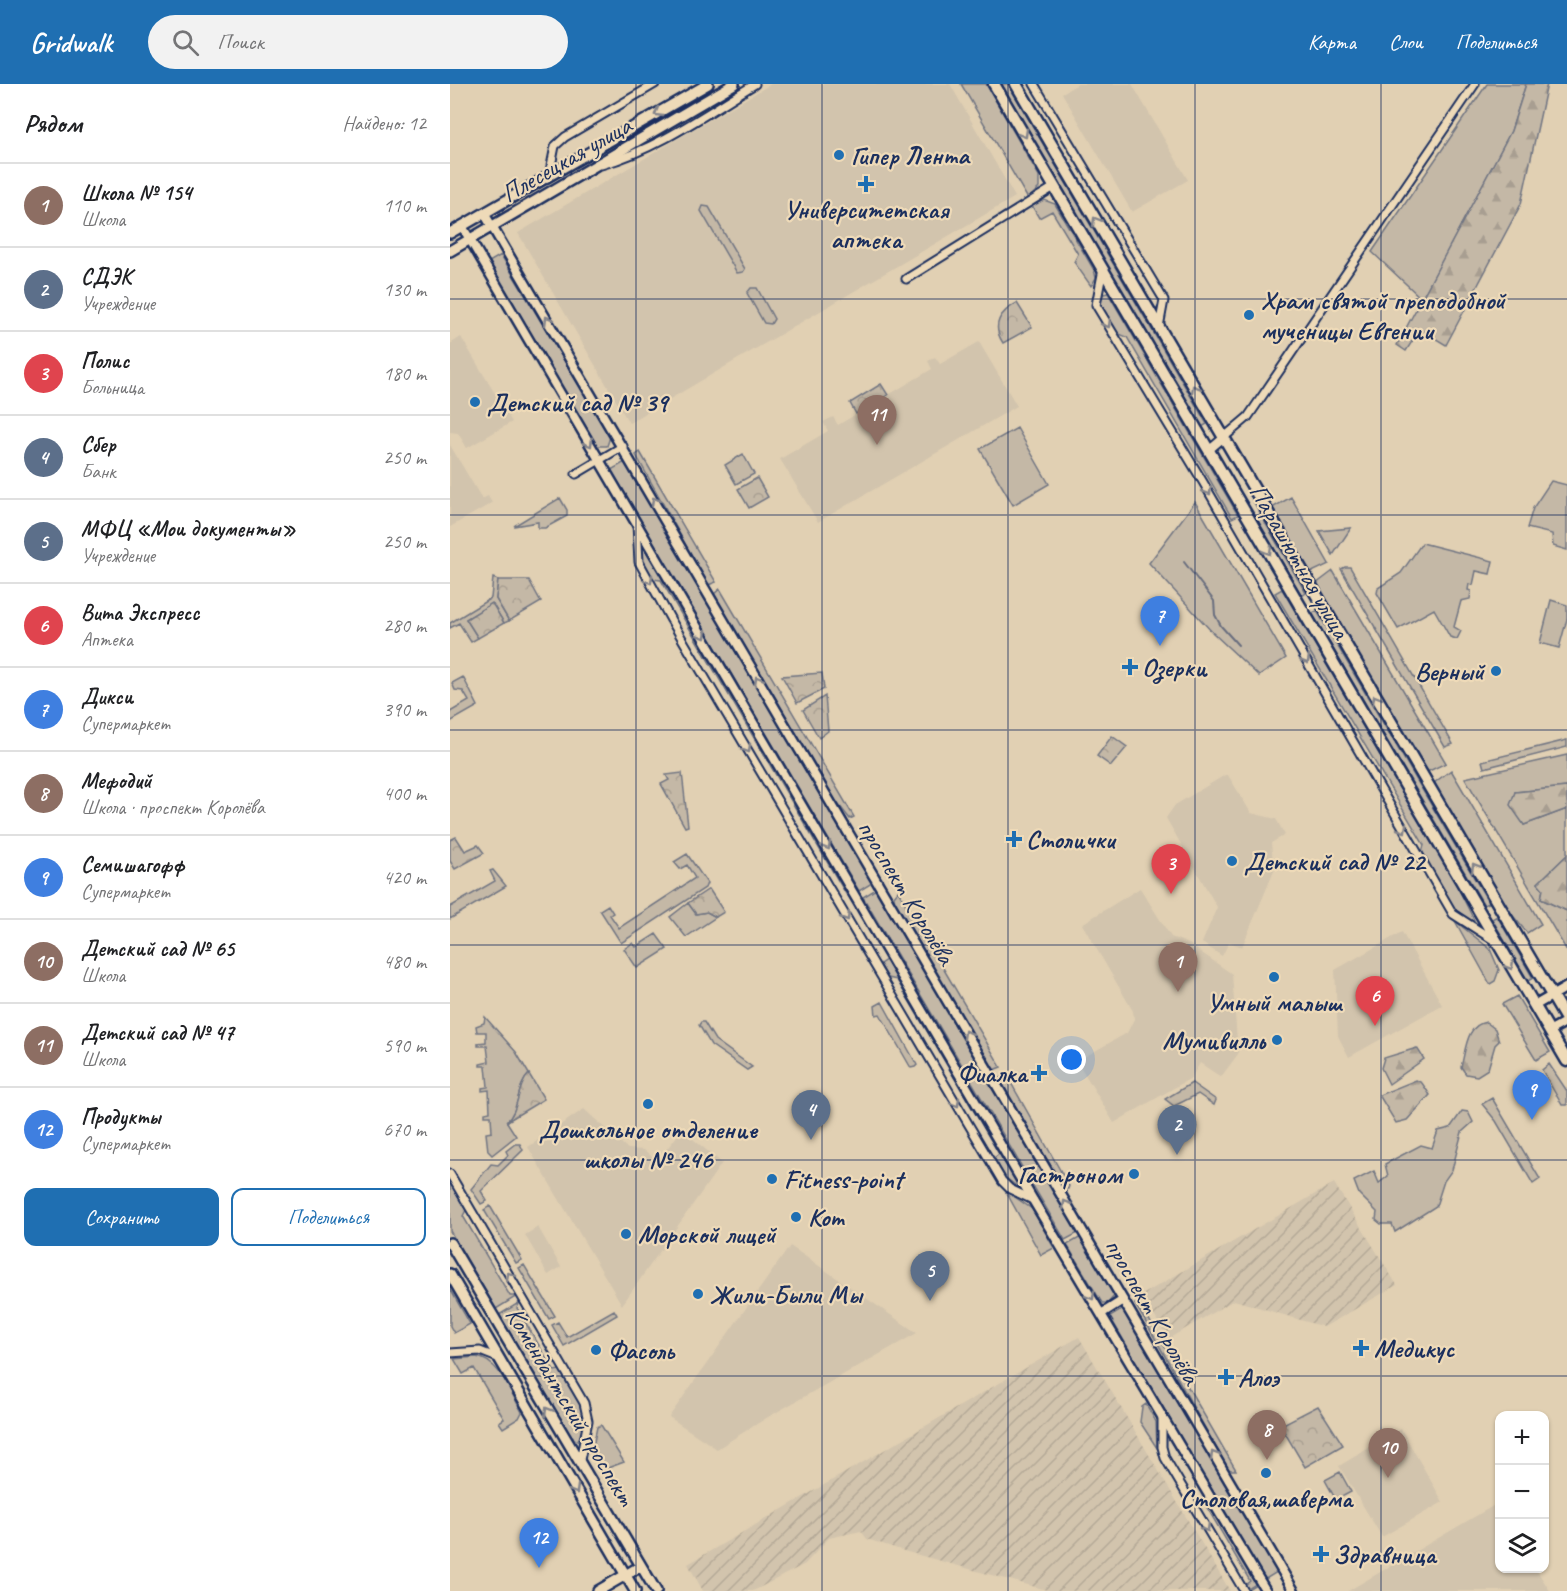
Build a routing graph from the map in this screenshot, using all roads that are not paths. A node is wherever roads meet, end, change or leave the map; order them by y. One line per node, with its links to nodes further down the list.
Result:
1 (655, 84): 10 (street)
2 (708, 84): 10 (main road, Плесецкая улица, one-way to 10)
3 (734, 84): 9 (main road, Плесецкая улица)
4 (755, 84): 9 (street)
5 (994, 84): 11 (main road, Парашютная улица, one-way to 11)
6 (1016, 84): 20 (main road, Парашютная улица, one-way to 6)
7 (1034, 84): 20 (street)
8 (1474, 84): 21 (street)
9 (593, 167): 14 (main road, Плесецкая улица)
10 (549, 176): 12 (main road, Плесецкая улица)
11 (1054, 187): 18 (main road, Парашютная улица); 19 (street)
12 (484, 213): 13 (main road, Плесецкая улица); 14 (street, проспект Королёва)
13 (462, 226): 15 (main road, Плесецкая улица); 16 (street, проспект Королёва)
14 (492, 227): 16 (main road, Плесецкая улица); 22 (street, проспект Королёва, one-way to 14)
15 (450, 233)
16 (470, 239): 17 (main road, Плесецкая улица); 24 (street, проспект Королёва, one-way to 24)
17 (450, 251)
18 (1102, 269): 23 (main road, Парашютная улица); 31 (street, one-way to 31)
19 (906, 279)
20 (1159, 327): 21 (main road, Парашютная улица, one-way to 20)
21 (1224, 440): 23 (street); 27 (main road, Парашютная улица)
22 (622, 446): 24 (street); 42 (street, проспект Королёва, one-way to 22)
23 (1209, 450): 28 (main road, Парашютная улица, one-way to 28)
24 (599, 460): 25 (street); 26 (street, проспект Королёва)
25 (576, 474)
26 (637, 524): 39 (street, проспект Королёва, one-way to 39); 39 (street, one-way to 39)
27 (1320, 602): 28 (main road); 29 (main road, Парашютная улица, one-way to 27)
28 (1304, 613): 30 (main road, Парашютная улица)
29 (1496, 902): 30 (main road); 33 (main road, Парашютная улица)
30 (1479, 911): 31 (main road, Парашютная улица)
31 (1495, 941): 34 (main road, Парашютная улица, one-way to 34)
32 (1567, 987): 33 (street)
33 (1552, 996): 34 (street); 35 (main road, Парашютная улица)
34 (1534, 1006): 36 (main road, Парашютная улица)
35 (1567, 1021): 36 (street)
36 (1549, 1031): 37 (main road, Парашютная улица)
37 (1567, 1061)
38 (450, 1174): 49 (street, one-way to 38)
39 (1033, 1200): 43 (street, проспект Королёва, one-way to 43)
40 (450, 1243): 49 (main road, Комендантский проспект, one-way to 40)
41 (450, 1275): 44 (main road, Комендантский проспект)
42 (1123, 1300): 43 (street); 57 (street, проспект Королёва, one-way to 42)
43 (1101, 1314): 48 (street, проспект Королёва)
44 (488, 1339): 45 (street); 47 (main road, Комендантский проспект)
45 (480, 1351): 46 (street); 47 (street)
46 (450, 1353)
47 (500, 1359): 51 (main road, Комендантский проспект, one-way to 51)
48 (1162, 1418): 55 (street, one-way to 55); 56 (street, проспект Королёва)
49 (580, 1460): 50 (main road, Комендантский проспект)
50 (641, 1566): 51 (main road); 54 (main road, Комендантский проспект)
51 (626, 1575): 52 (main road); 53 (main road, Комендантский проспект)
52 (598, 1591)
53 (635, 1591)
54 (656, 1591)
55 (1244, 1591)
56 (1266, 1591)
57 (1294, 1591)

